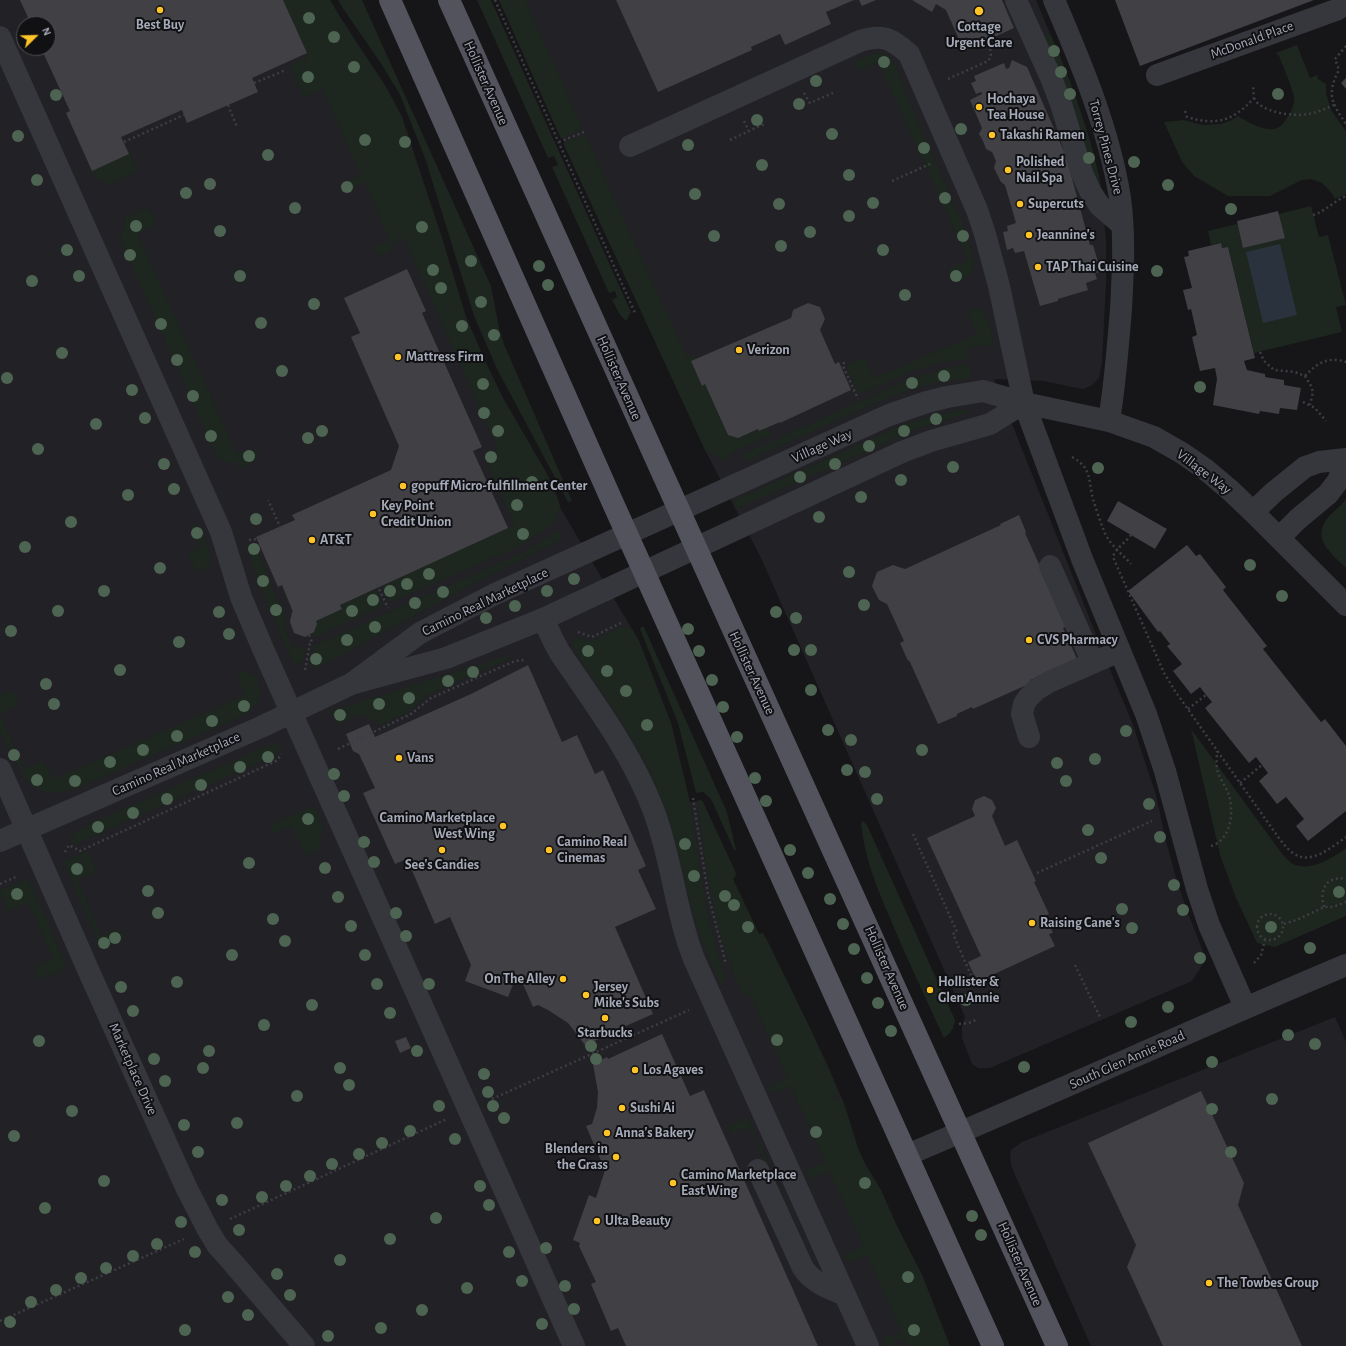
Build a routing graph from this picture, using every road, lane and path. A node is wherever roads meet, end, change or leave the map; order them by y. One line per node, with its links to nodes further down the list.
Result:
1 (390, 0): 47 (main road)
2 (449, 0): 45 (main road, Hollister Avenue)
3 (495, 0): 26 (path)
4 (1016, 0): 30 (street)
5 (1054, 0): 30 (street, Torrey Pines Drive)
6 (1346, 4): 11 (street, McDonald Place)
7 (0, 37): 70 (street)
8 (1008, 38): 12 (path)
9 (1346, 46): 17 (path)
10 (286, 70): 13 (path)
11 (1156, 75)
12 (947, 79)
13 (254, 83)
14 (1253, 86): 15 (path)
15 (1254, 98): 17 (path); 18 (path)
16 (228, 105): 22 (path)
17 (1334, 105): 21 (path)
18 (1184, 111)
19 (184, 115): 25 (path)
20 (764, 124): 24 (path)
21 (1346, 124)
22 (237, 127)
23 (584, 132): 26 (path)
24 (730, 140)
25 (124, 142)
26 (559, 142): 31 (path)
27 (630, 146): 38 (street)
28 (1346, 196): 29 (path)
29 (1313, 214)
30 (1122, 225): 40 (street, Torrey Pines Drive)
31 (635, 313)
32 (1260, 352): 35 (path)
33 (844, 362): 36 (path)
34 (1346, 362): 35 (path)
35 (1305, 376): 39 (path)
36 (858, 399)
37 (1304, 402): 39 (path)
38 (1024, 404): 40 (street, Village Way); 45 (street, Village Way); 51 (street); 63 (street)
39 (1310, 405): 41 (path)
40 (1109, 421): 46 (street, Village Way)
41 (1326, 422)
42 (1066, 454): 52 (path)
43 (1346, 459): 46 (street); 49 (street)
44 (268, 500): 50 (path)
45 (678, 510): 47 (street, Village Way); 51 (main road, Hollister Avenue)
46 (1253, 512): 49 (street, Village Way)
47 (627, 534): 55 (main road); 67 (street, Camino Real Marketplace)
48 (1131, 535): 52 (path)
49 (1279, 538): 57 (street, Village Way)
50 (249, 540)
51 (696, 548): 55 (street); 106 (main road, Hollister Avenue)
52 (1118, 550): 53 (path); 69 (path)
53 (1132, 564)
54 (1050, 566): 65 (street)
55 (644, 572): 59 (street, Camino Real Marketplace); 107 (main road)
56 (377, 585): 58 (path)
57 (1346, 605)
58 (388, 608)
59 (543, 619): 67 (street, Camino Real Marketplace); 111 (street)
60 (621, 623): 61 (path)
61 (576, 632)
62 (309, 635): 66 (path)
63 (1120, 651): 65 (street); 99 (street)
64 (525, 660): 72 (path)
65 (1092, 663): 71 (street)
66 (305, 670)
67 (351, 684): 70 (street, Camino Real Marketplace)
68 (1206, 694): 69 (path)
69 (1188, 709): 73 (path)
70 (291, 713): 80 (street, Camino Real Marketplace); 114 (street)
71 (1029, 737)
72 (338, 749)
73 (1217, 751): 77 (path); 84 (path)
74 (283, 753): 85 (path)
75 (1262, 765): 77 (path)
76 (0, 769): 80 (street, Marketplace Drive)
77 (1240, 783): 82 (path)
78 (693, 798): 97 (path)
79 (1156, 819): 86 (path)
80 (27, 830): 83 (street, Camino Real Marketplace); 113 (street, Marketplace Drive)
81 (913, 834): 98 (path)
82 (1346, 837)
83 (0, 841)
84 (1207, 848)
85 (61, 858)
86 (1037, 873)
87 (18, 876): 89 (path)
88 (1346, 879): 91 (path)
89 (0, 884)
90 (1346, 902): 91 (path)
91 (1324, 907): 92 (path)
92 (1284, 924): 93 (path); 93 (path)
93 (1266, 940): 94 (path)
94 (1254, 963)
95 (1074, 965): 101 (path)
96 (1346, 965): 99 (street, South Glen Annie Road)
97 (727, 968)
98 (973, 980)
99 (1245, 1007): 106 (street, South Glen Annie Road)
100 (693, 1008): 104 (path)
101 (1100, 1017)
102 (978, 1019): 103 (path)
103 (959, 1024)
104 (494, 1098)
105 (450, 1118): 109 (path)
106 (960, 1132): 107 (street, South Glen Annie Road); 117 (main road, Hollister Avenue)
107 (907, 1155): 116 (main road)
108 (758, 1170): 111 (street)
109 (227, 1220)
110 (191, 1236): 112 (path)
111 (845, 1295): 115 (street)
112 (0, 1321)
113 (304, 1346)
114 (574, 1346)
115 (868, 1346)
116 (993, 1346)
117 (1057, 1346)

